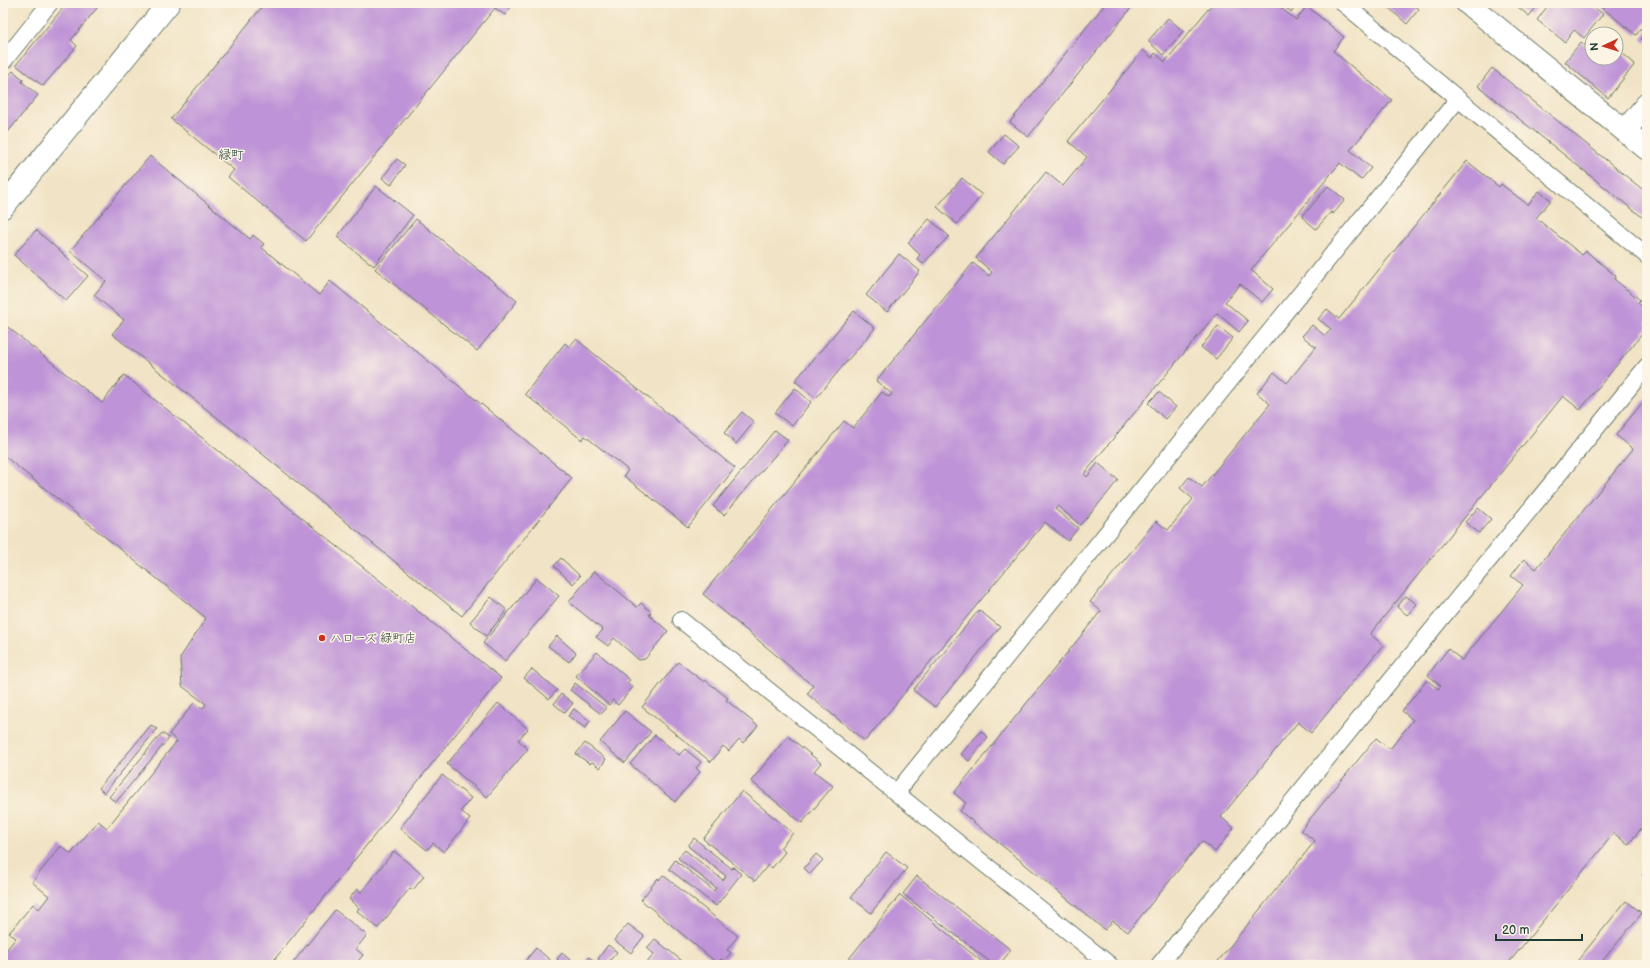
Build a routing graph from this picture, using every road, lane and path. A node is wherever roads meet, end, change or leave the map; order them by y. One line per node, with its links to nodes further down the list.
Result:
1 (50, 3): 5 (lane)
2 (169, 3): 10 (street)
3 (1343, 3): 6 (lane)
4 (1467, 3): 8 (street)
5 (3, 62)
6 (1458, 99): 11 (lane); 14 (lane)
7 (1647, 104): 8 (street)
8 (1625, 131): 9 (street)
9 (1647, 149)
10 (3, 207)
11 (1647, 256)
12 (1647, 366): 16 (lane)
13 (680, 620): 14 (lane)
14 (896, 793): 15 (lane)
15 (1110, 965)
16 (1159, 965)

